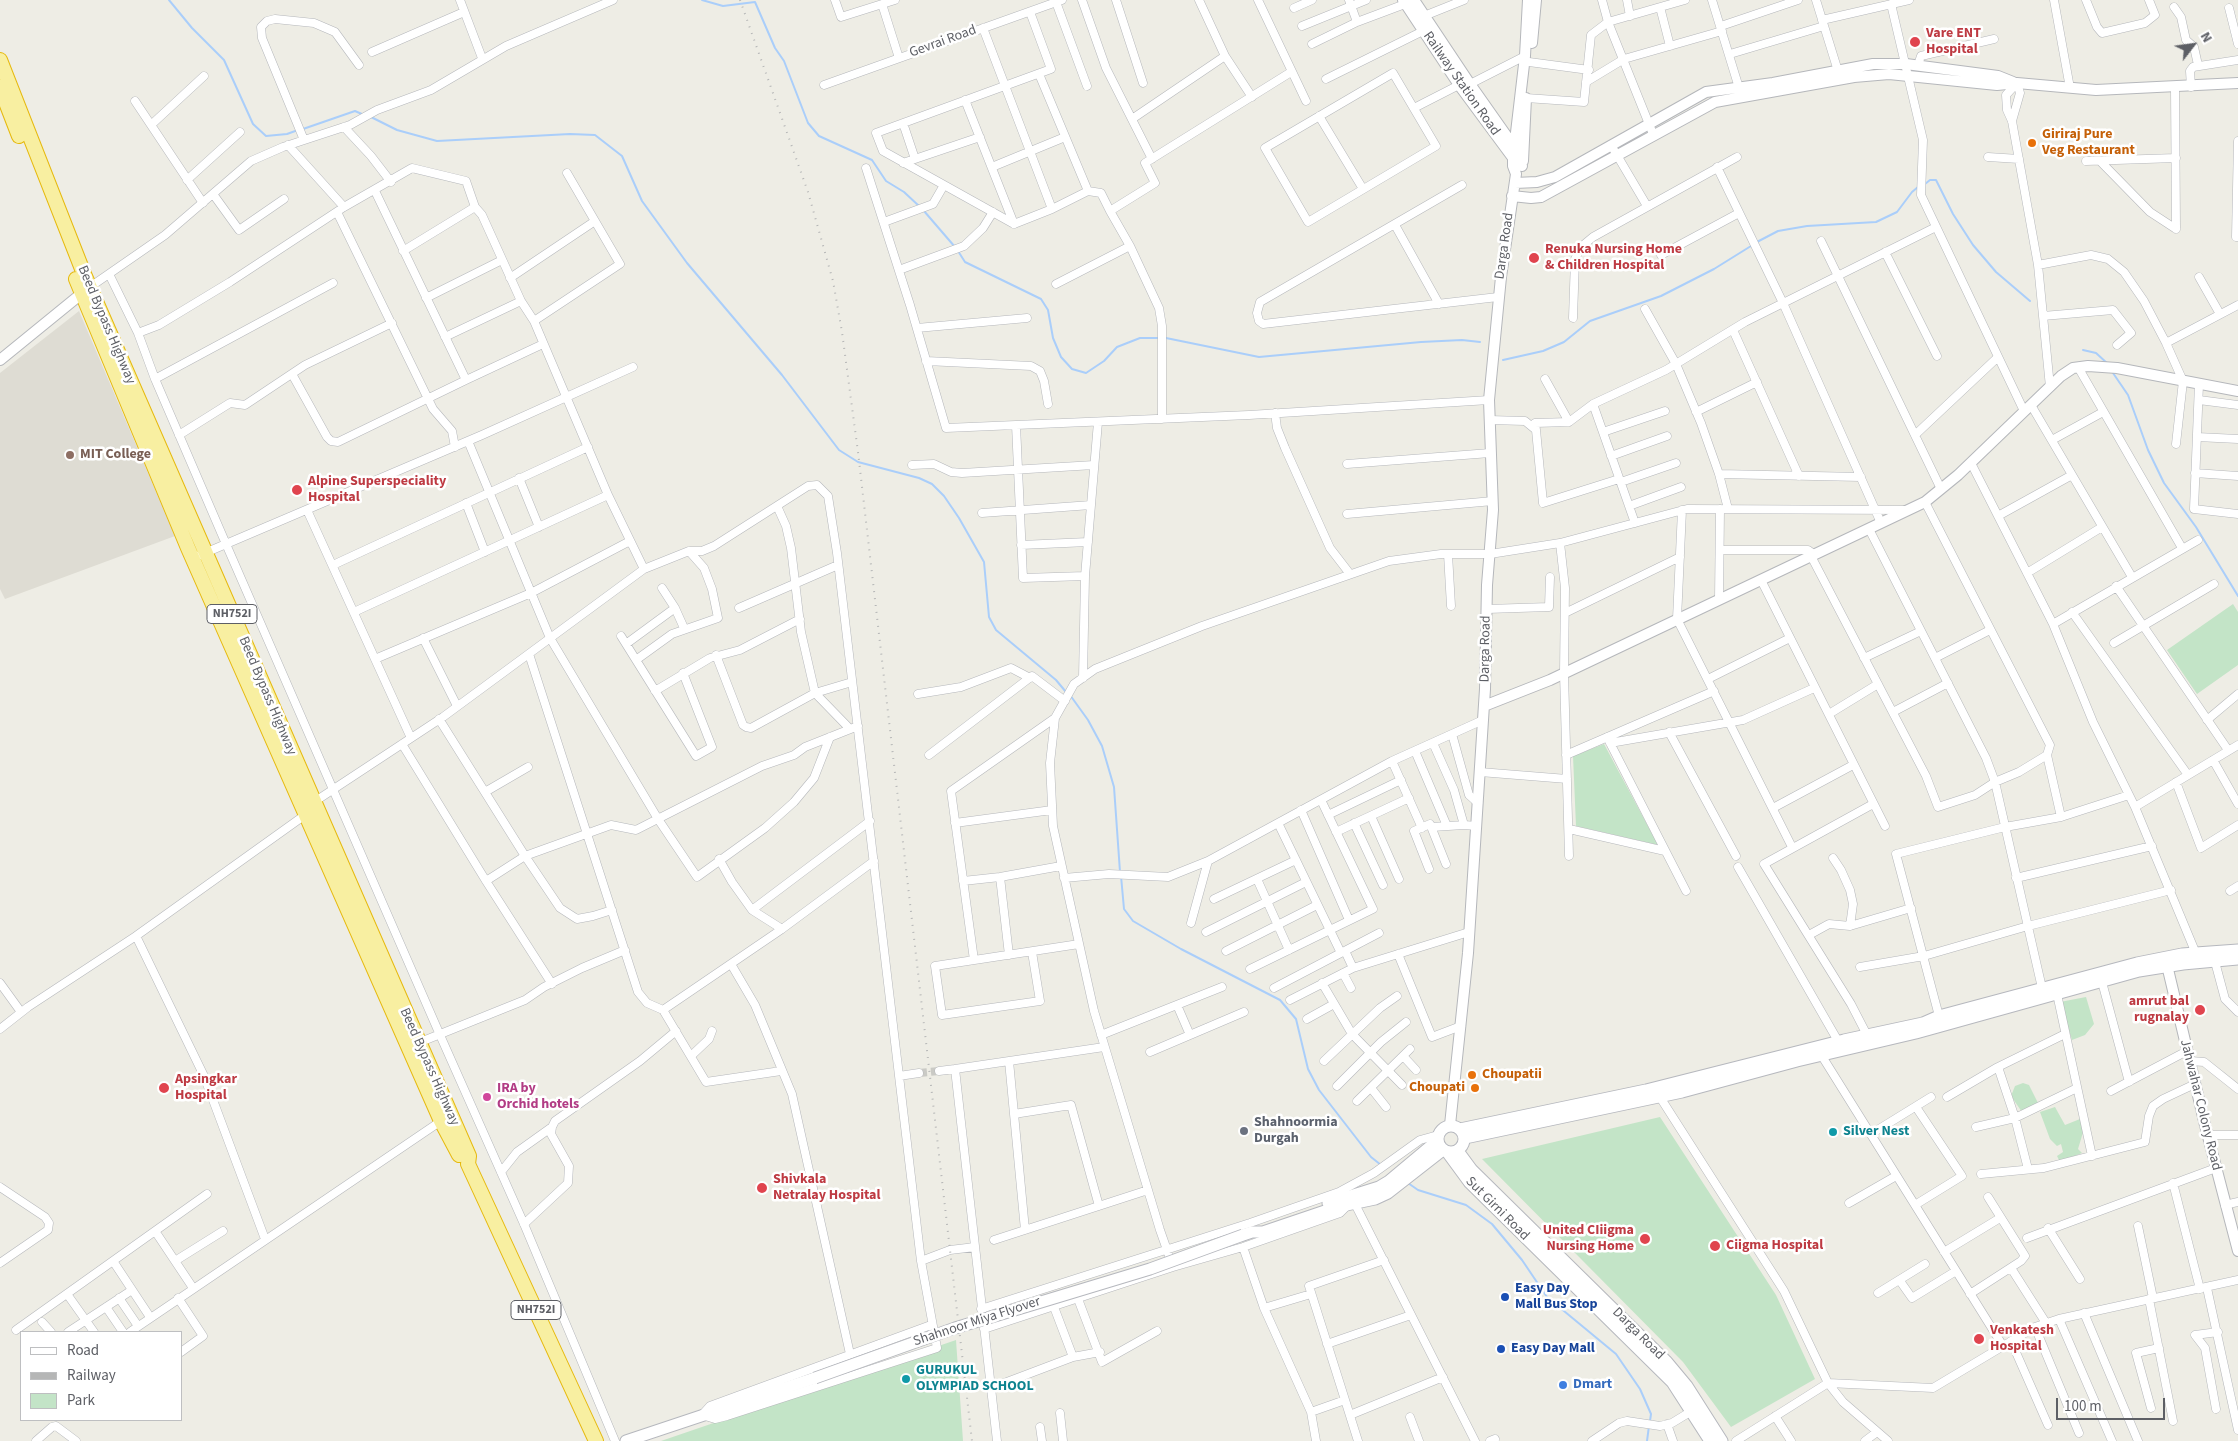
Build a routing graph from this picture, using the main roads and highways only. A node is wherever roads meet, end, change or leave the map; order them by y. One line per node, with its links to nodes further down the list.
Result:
1 (0, 60): 3 (highway, Beed Bypass Highway / NH752I)
2 (0, 87): 3 (highway, Beed Bypass Highway / NH752I)
3 (86, 291): 4 (highway, Beed Bypass Highway / NH752I)
4 (199, 555): 12 (highway, Beed Bypass Highway / NH752I); 12 (highway, Beed Bypass Highway / NH752I)
5 (2238, 950): 6 (main road)
6 (2213, 956): 7 (main road); 8 (main road)
7 (2238, 959)
8 (2166, 962): 9 (main road); 9 (main road)
9 (1819, 1051): 10 (main road)
10 (1459, 1131): 11 (main road); 11 (main road)
11 (1445, 1146): 13 (main road, Shahnoor Miya Flyover); 13 (main road, Shahnoor Miya Flyover); 14 (main road, Darga Road)
12 (468, 1164): 15 (highway, Beed Bypass Highway / NH752I)
13 (1252, 1232): 16 (main road, Shahnoor Miya Flyover, bridge)
14 (1696, 1409): 17 (main road); 18 (main road, Darga Road)
15 (596, 1441)
16 (626, 1441)
17 (1710, 1441)
18 (1722, 1441)

